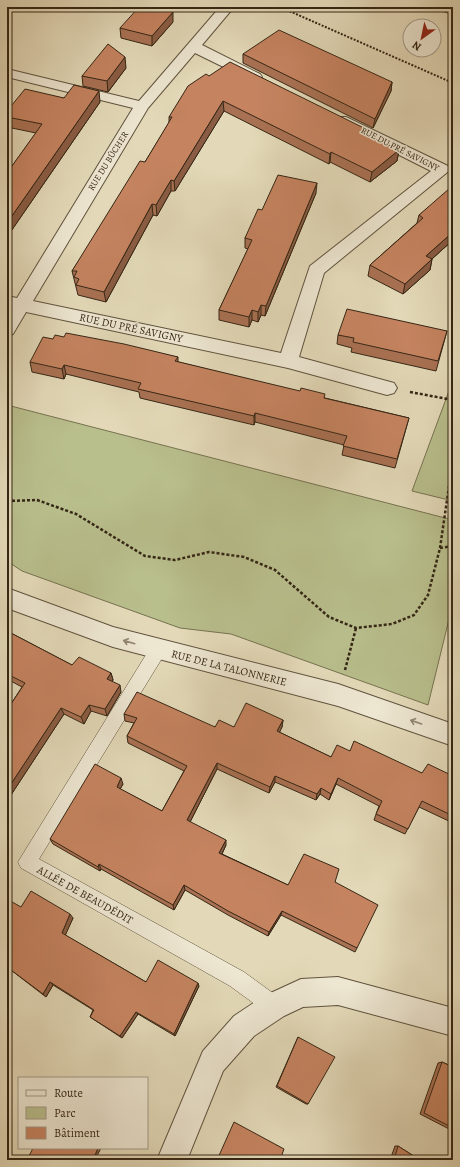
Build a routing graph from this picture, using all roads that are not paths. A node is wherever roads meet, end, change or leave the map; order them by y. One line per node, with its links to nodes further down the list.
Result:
1 (10, 7): 4 (lane)
2 (227, 7): 6 (street, RUE DU BÛCHER)
3 (445, 7): 5 (street)
4 (7, 10)
5 (453, 10)
6 (192, 46): 8 (street); 9 (street, RUE DU BÛCHER)
7 (7, 73): 9 (street)
8 (271, 85)
9 (142, 106): 11 (street, RUE DU BÛCHER)
10 (328, 113): 13 (street, RUE DU PRÉ SAVIGNY)
11 (14, 303): 12 (street, RUE DU BÛCHER); 13 (street, RUE DU PRÉ SAVIGNY)
12 (7, 329)
13 (288, 361): 14 (street, RUE DU PRÉ SAVIGNY)
14 (387, 388)
15 (7, 598): 16 (street, RUE DE LA TALONNERIE, one-way to 15)
16 (158, 650): 17 (street, RUE DE LA TALONNERIE, one-way to 16); 18 (lane, ALLÉE DE BEAUDÉDIT)
17 (453, 735)
18 (274, 1006): 19 (street); 20 (street)
19 (453, 1022)
20 (172, 1160)

